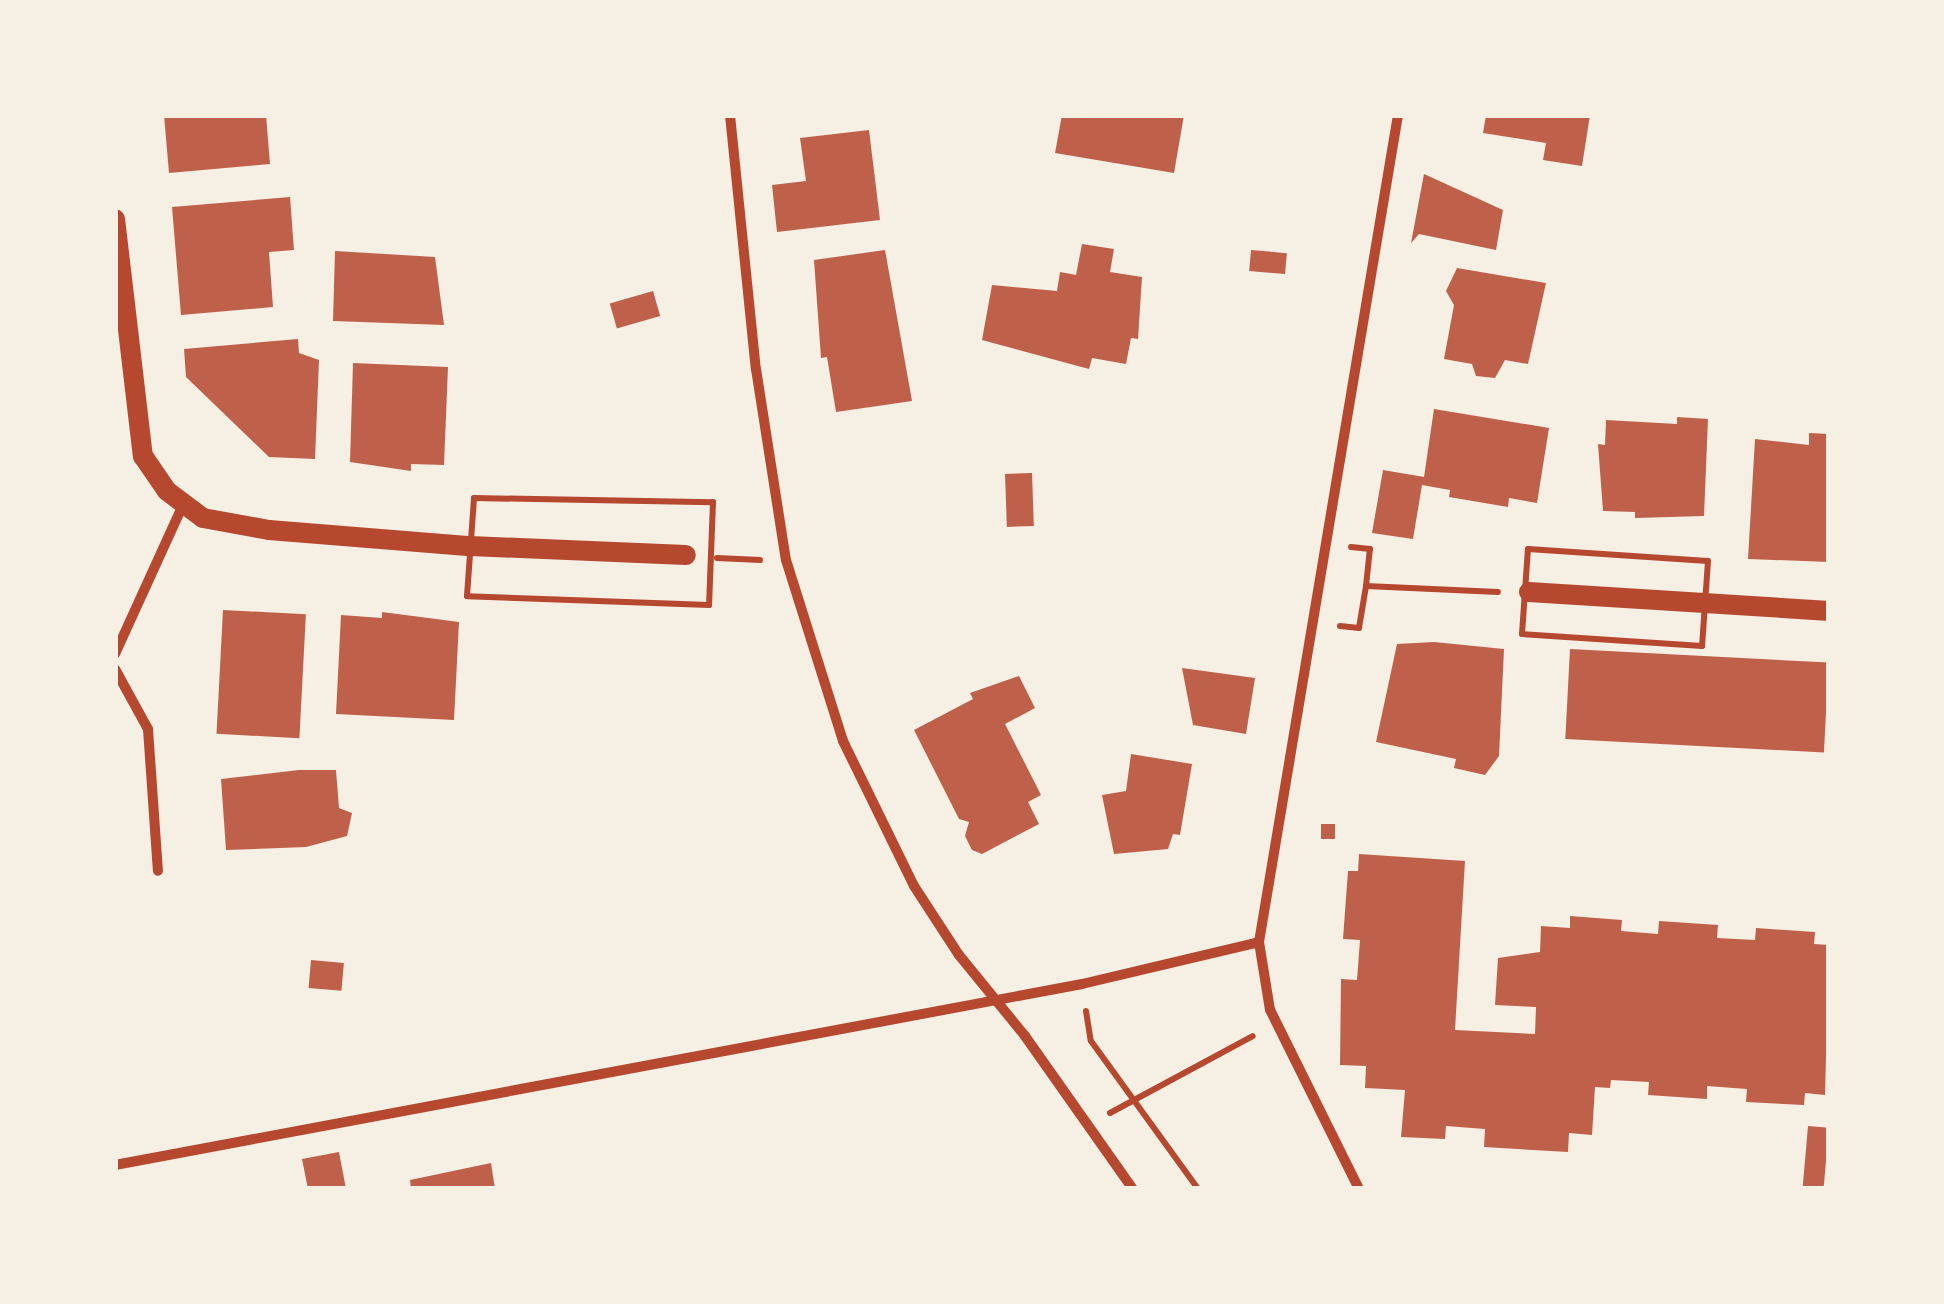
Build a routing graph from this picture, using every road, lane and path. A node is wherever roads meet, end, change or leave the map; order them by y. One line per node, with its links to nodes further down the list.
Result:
1 (730, 115): 22 (street)
2 (1398, 115): 20 (street)
3 (115, 220): 5 (main road)
4 (474, 498): 8 (path)
5 (183, 505): 7 (main road); 17 (street)
6 (1361, 548): 11 (path)
7 (686, 555)
8 (711, 558): 9 (path); 13 (path)
9 (751, 560)
10 (1708, 561): 12 (path)
11 (1366, 586): 12 (path); 15 (path)
12 (1527, 592): 14 (main road); 16 (path)
13 (467, 596)
14 (1829, 611)
15 (1349, 627)
16 (1702, 646)
17 (115, 654)
18 (115, 670): 19 (street)
19 (158, 871)
20 (1260, 942): 21 (street); 28 (street)
21 (1082, 984): 22 (street); 27 (path)
22 (994, 998): 25 (street); 26 (street)
23 (1236, 1044): 24 (path)
24 (1139, 1093)
25 (115, 1165)
26 (1132, 1189)
27 (1198, 1189)
28 (1359, 1189)

